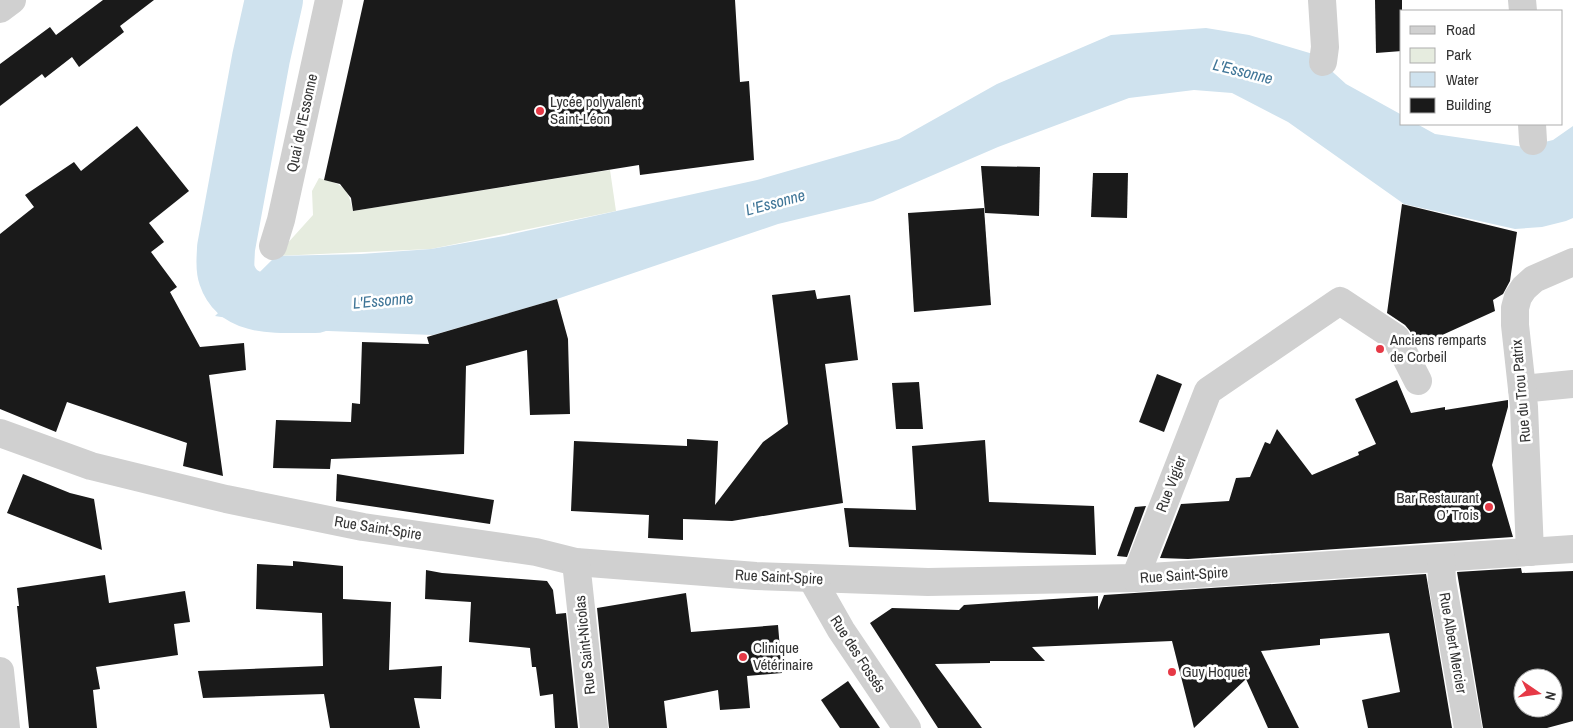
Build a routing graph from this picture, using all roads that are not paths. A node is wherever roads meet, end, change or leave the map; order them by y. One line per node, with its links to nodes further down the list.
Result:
1 (12, 0): 4 (street)
2 (329, 0): 6 (street, Quai de l'Essonne)
3 (1322, 0): 5 (street)
4 (0, 9)
5 (1323, 62)
6 (273, 246)
7 (1573, 262): 10 (street, Rue du Trou Patrix)
8 (1418, 381): 17 (street, Rue Vigier)
9 (1573, 384): 10 (street)
10 (1522, 389): 13 (street, Rue du Trou Patrix)
11 (0, 433): 15 (street, Rue Saint-Spire)
12 (1573, 549): 13 (street, Rue Saint-Spire)
13 (1530, 552): 14 (street, Rue Saint-Spire)
14 (1441, 558): 17 (street, Rue Saint-Spire); 22 (street, Rue Albert Mercier)
15 (576, 562): 16 (street, Rue Saint-Spire); 20 (street, Rue Saint-Nicolas)
16 (812, 578): 17 (street, Rue Saint-Spire); 21 (street, Rue des Fossés)
17 (1135, 578)
18 (0, 671): 19 (street)
19 (6, 728)
20 (594, 728)
21 (907, 728)
22 (1468, 728)

